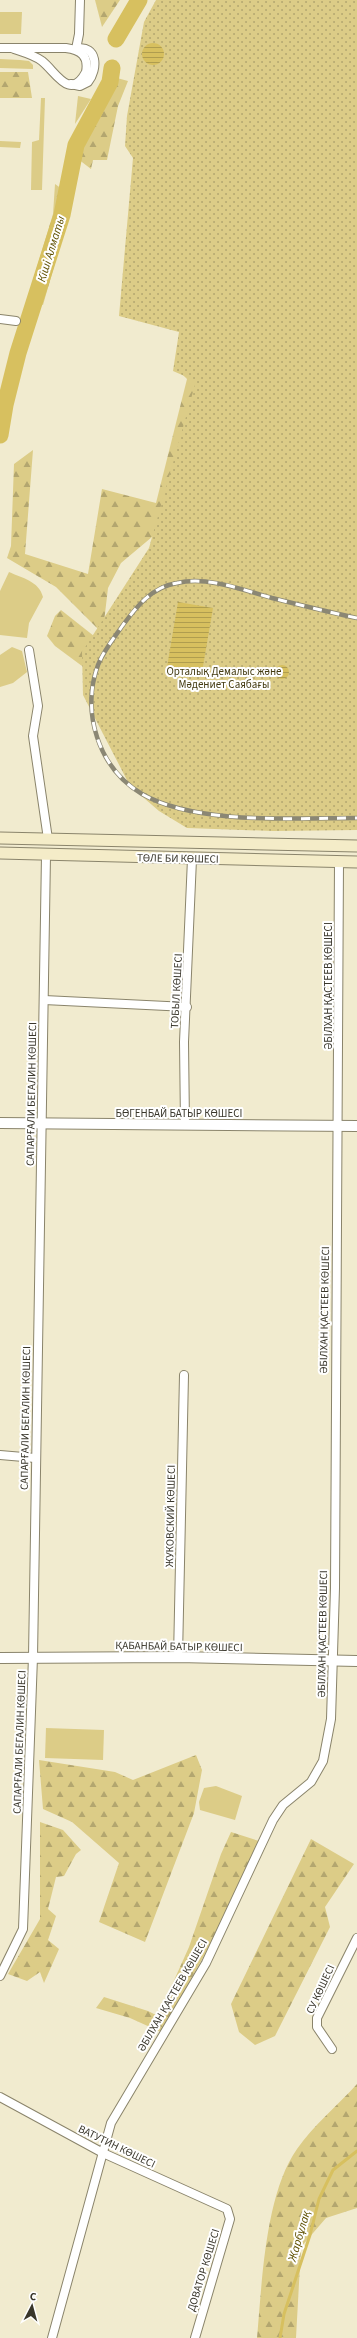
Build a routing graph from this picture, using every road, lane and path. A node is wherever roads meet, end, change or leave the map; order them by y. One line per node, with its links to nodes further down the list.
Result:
1 (80, 0): 4 (street)
2 (0, 48): 3 (street)
3 (14, 49): 4 (street); 4 (street)
4 (76, 49)
5 (0, 318): 6 (street)
6 (16, 321)
7 (29, 650): 9 (street)
8 (0, 838): 9 (main road, ТӨЛЕ БИ КӨШЕСІ)
9 (48, 839): 10 (main road, ТӨЛЕ БИ КӨШЕСІ)
10 (357, 846)
11 (0, 853): 12 (main road, ТӨЛЕ БИ КӨШЕСІ)
12 (46, 855): 13 (main road, ТӨЛЕ БИ КӨШЕСІ); 16 (street, САПАРҒАЛИ БЕГАЛИН КӨШЕСІ)
13 (192, 858): 14 (main road, ТӨЛЕ БИ КӨШЕСІ); 17 (street, ТОБЫЛ КӨШЕСІ)
14 (339, 862): 15 (main road, ТӨЛЕ БИ КӨШЕСІ); 21 (street, ӘБІЛХАН ҚАСТЕЕВ КӨШЕСІ)
15 (357, 862)
16 (44, 1000): 17 (street); 19 (street, САПАРҒАЛИ БЕГАЛИН КӨШЕСІ)
17 (187, 1007): 20 (street, ТОБЫЛ КӨШЕСІ)
18 (0, 1123): 19 (street, БӨГЕНБАЙ БАТЫР КӨШЕСІ)
19 (41, 1124): 20 (street, БӨГЕНБАЙ БАТЫР КӨШЕСІ); 25 (street, САПАРҒАЛИ БЕГАЛИН КӨШЕСІ)
20 (185, 1125): 21 (street, БӨГЕНБАЙ БАТЫР КӨШЕСІ)
21 (338, 1126): 22 (street, БӨГЕНБАЙ БАТЫР КӨШЕСІ); 29 (street, ӘБІЛХАН ҚАСТЕЕВ КӨШЕСІ)
22 (357, 1126)
23 (184, 1375): 27 (street, ЖУКОВСКИЙ КӨШЕСІ)
24 (0, 1455): 25 (street)
25 (35, 1458): 26 (street, САПАРҒАЛИ БЕГАЛИН КӨШЕСІ)
26 (33, 1657): 27 (street, ҚАБАНБАЙ БАТЫР КӨШЕСІ); 28 (street, ҚАБАНБАЙ БАТЫР КӨШЕСІ); 32 (street, САПАРҒАЛИ БЕГАЛИН КӨШЕСІ)
27 (178, 1657): 29 (street, ҚАБАНБАЙ БАТЫР КӨШЕСІ)
28 (0, 1658)
29 (333, 1661): 30 (street, ҚАБАНБАЙ БАТЫР КӨШЕСІ); 35 (street, ӘБІЛХАН ҚАСТЕЕВ КӨШЕСІ)
30 (357, 1661)
31 (357, 1938): 33 (street, СУ КӨШЕСІ)
32 (0, 1976)
33 (332, 2048)
34 (0, 2097): 35 (street, ВАТУТИН КӨШЕСІ)
35 (102, 2153): 36 (street, ВАТУТИН КӨШЕСІ); 37 (street, ӘБІЛХАН ҚАСТЕЕВ КӨШЕСІ)
36 (227, 2209): 38 (street, ДОВАТОР КӨШЕСІ)
37 (52, 2338)
38 (195, 2338)

